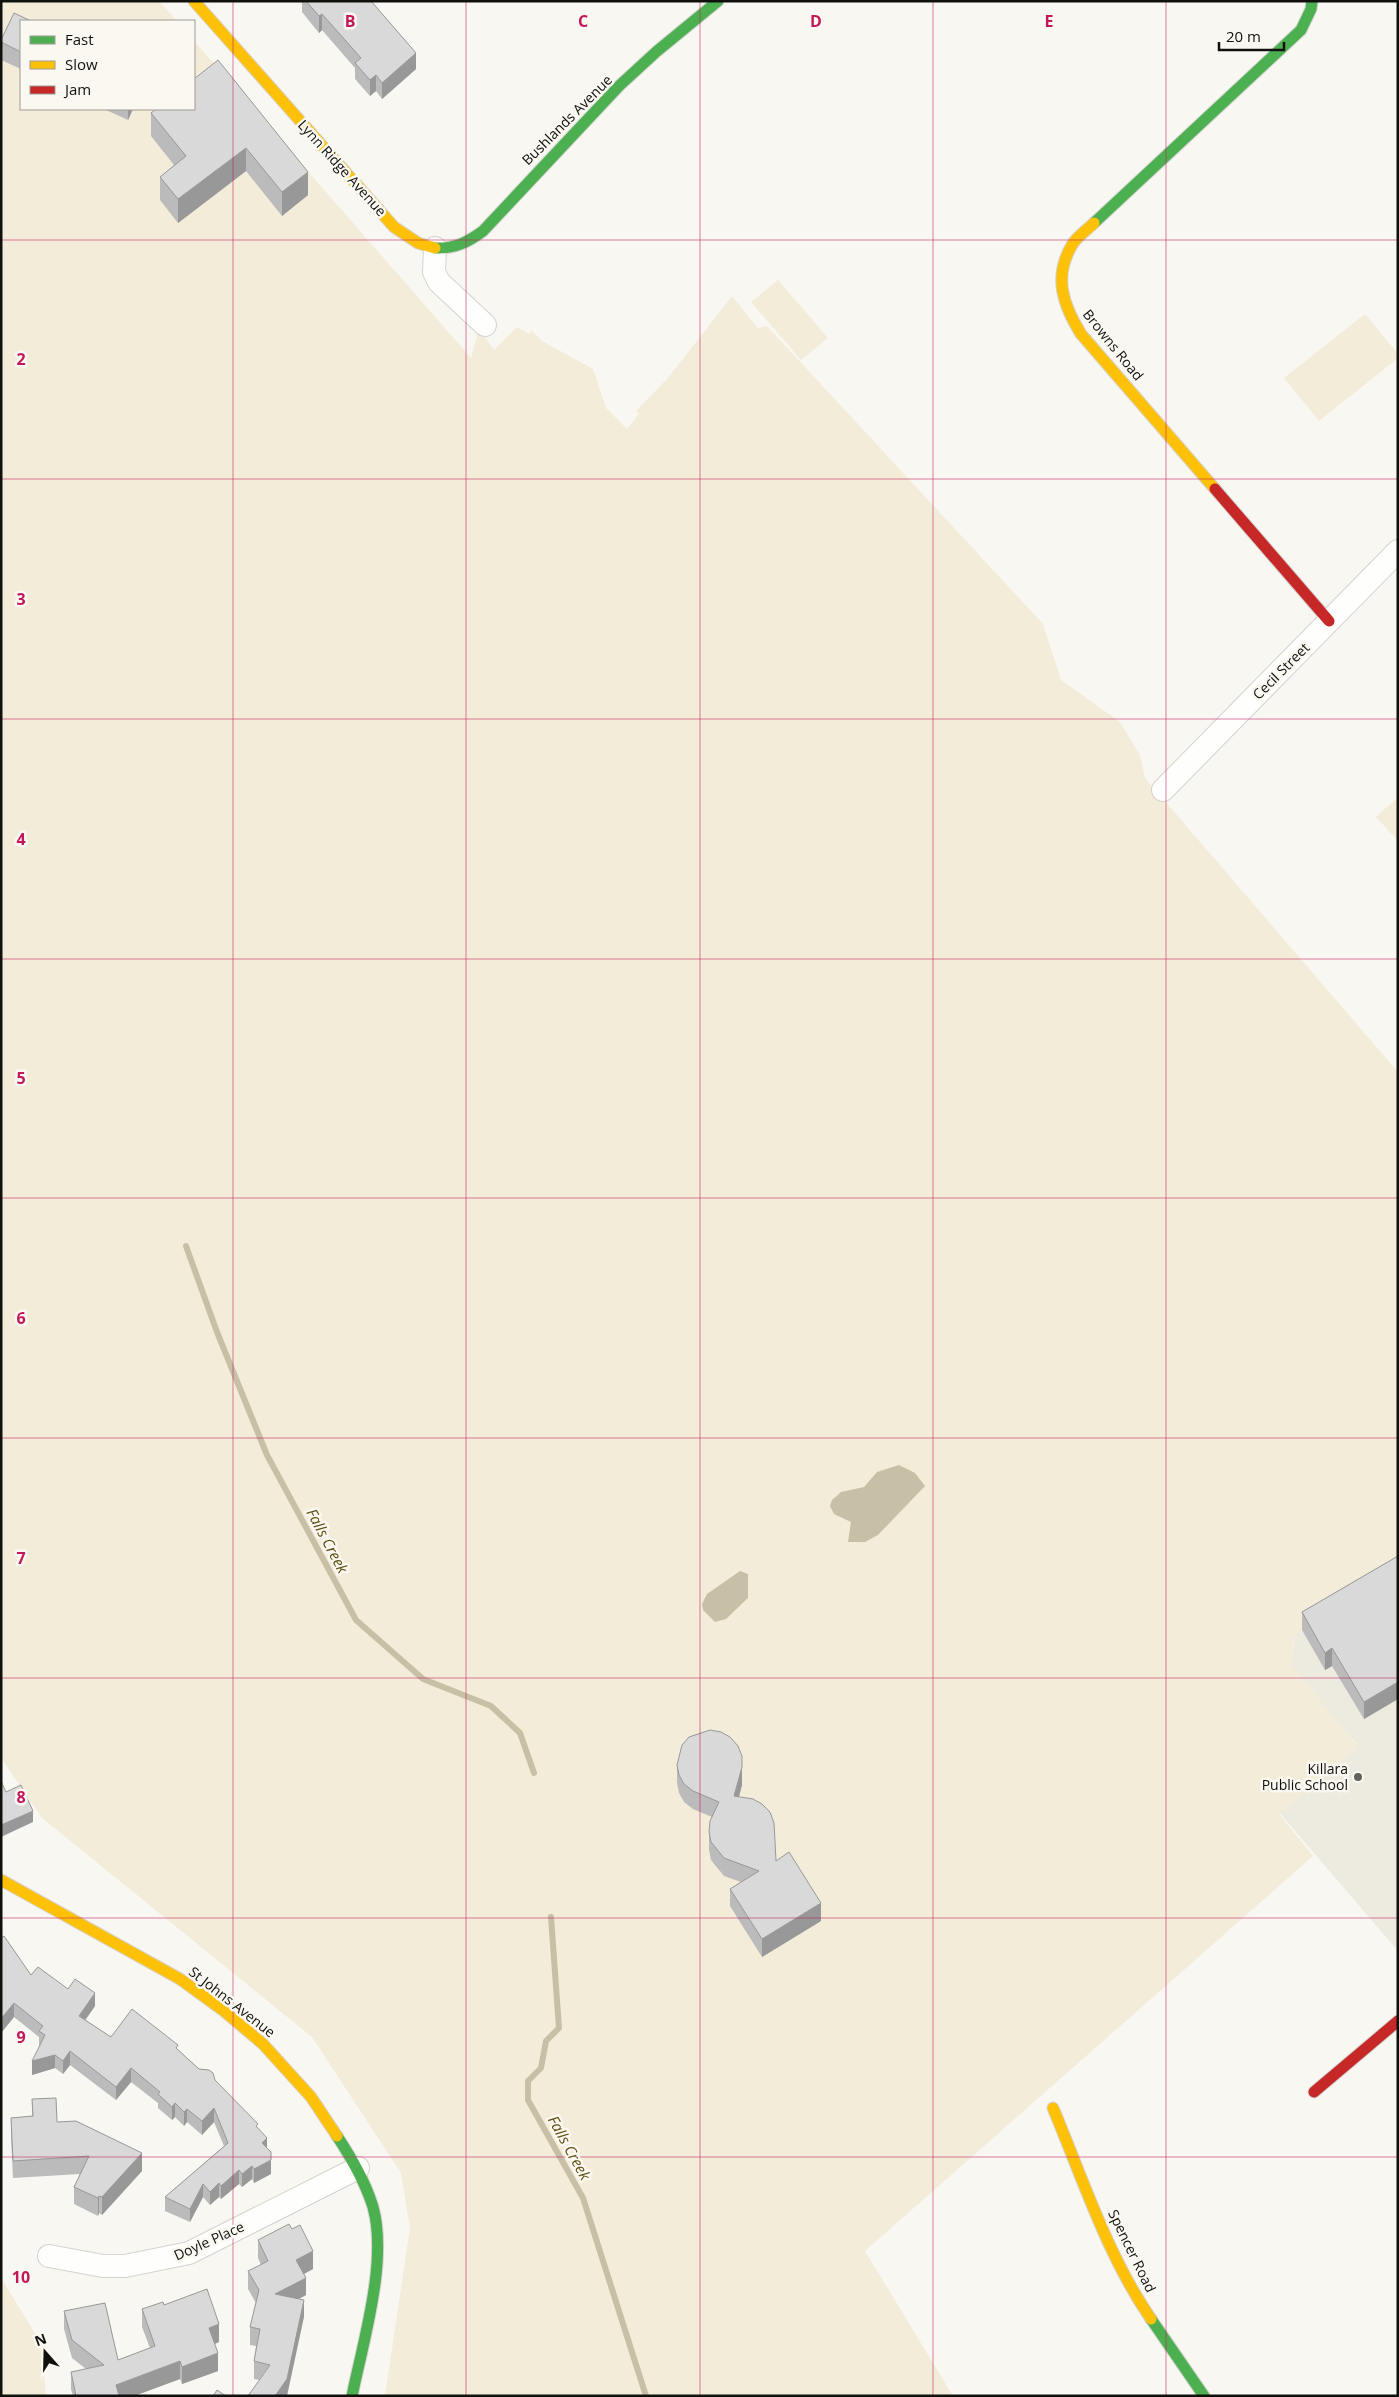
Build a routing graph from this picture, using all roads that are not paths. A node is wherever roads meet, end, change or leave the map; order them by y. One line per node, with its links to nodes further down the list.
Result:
1 (194, 1): 4 (street, Lynn Ridge Avenue)
2 (718, 1): 4 (street, Bushlands Avenue)
3 (1312, 1): 7 (street, Browns Road)
4 (435, 248): 5 (street)
5 (484, 325)
6 (1398, 551): 7 (street, Cecil Street)
7 (1330, 621): 8 (street, Cecil Street)
8 (1163, 790)
9 (1, 1880): 13 (street, St Johns Avenue)
10 (1398, 2021): 11 (street)
11 (1314, 2092)
12 (1053, 2108): 16 (street, Spencer Road)
13 (358, 2168): 14 (street, Doyle Place); 15 (street, St Johns Avenue)
14 (49, 2256)
15 (352, 2396)
16 (1204, 2396)

